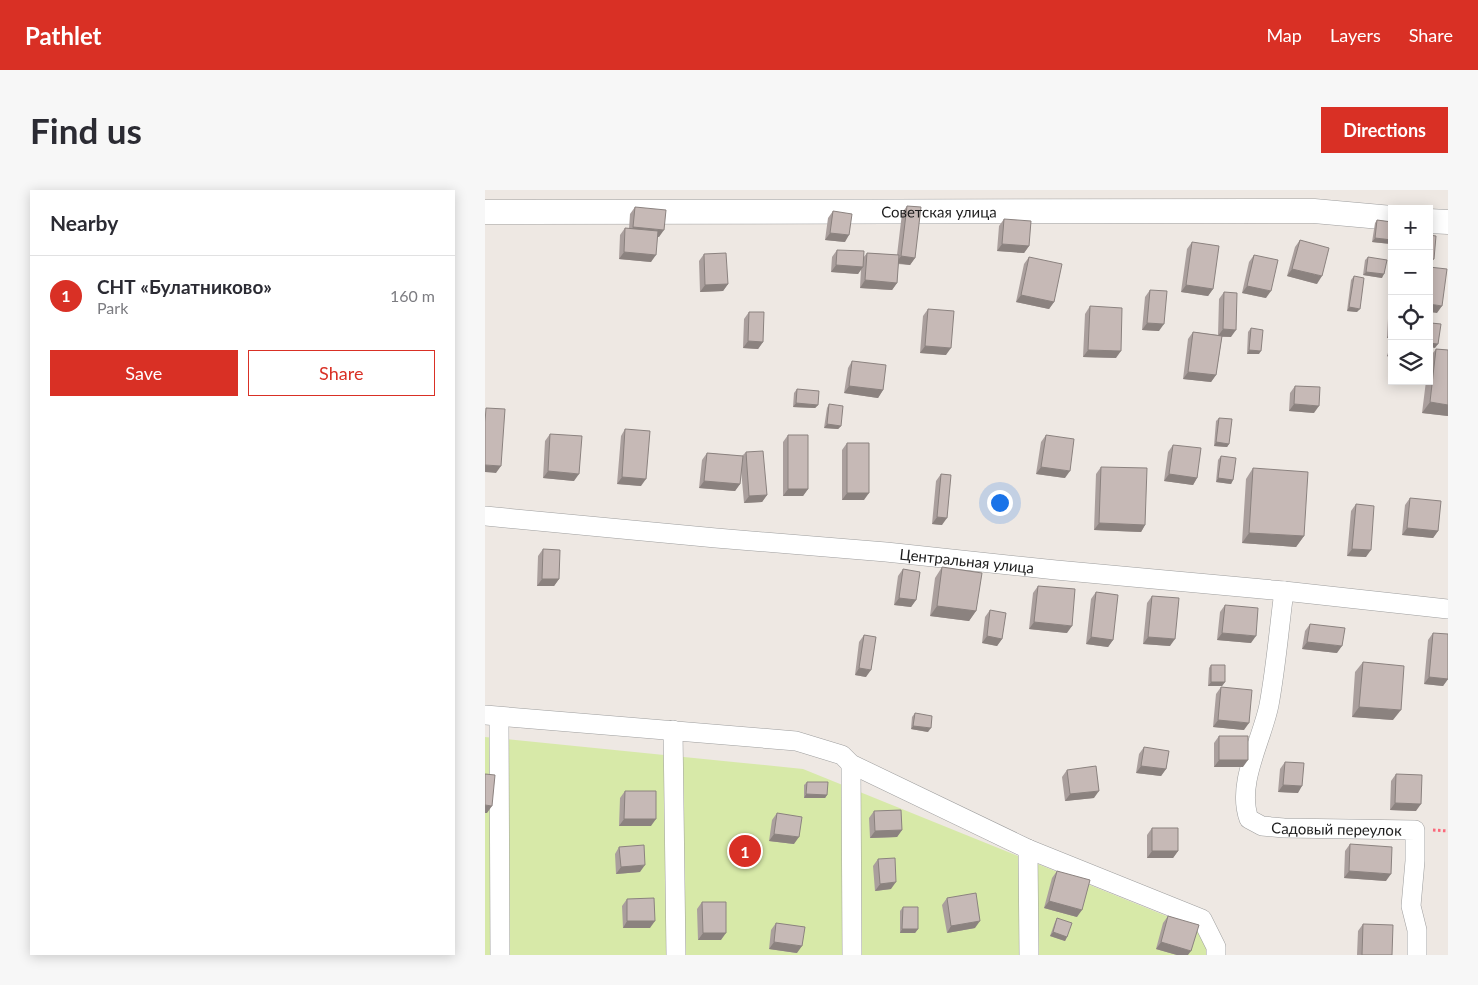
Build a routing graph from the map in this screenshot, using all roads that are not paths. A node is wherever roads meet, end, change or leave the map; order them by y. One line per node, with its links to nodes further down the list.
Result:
1 (485, 212): 2 (street, Советская улица)
2 (1388, 218)
3 (1433, 221): 4 (street)
4 (1448, 222)
5 (485, 516): 6 (street, Центральная улица)
6 (1284, 591): 7 (street, Центральная улица); 17 (street, Садовый переулок)
7 (1448, 609)
8 (492, 716): 9 (street); 12 (street)
9 (673, 730): 10 (street); 13 (street)
10 (851, 764): 11 (street); 14 (street)
11 (1028, 849): 15 (street); 16 (street)
12 (500, 955)
13 (676, 955)
14 (852, 955)
15 (1029, 955)
16 (1216, 955)
17 (1417, 955)

